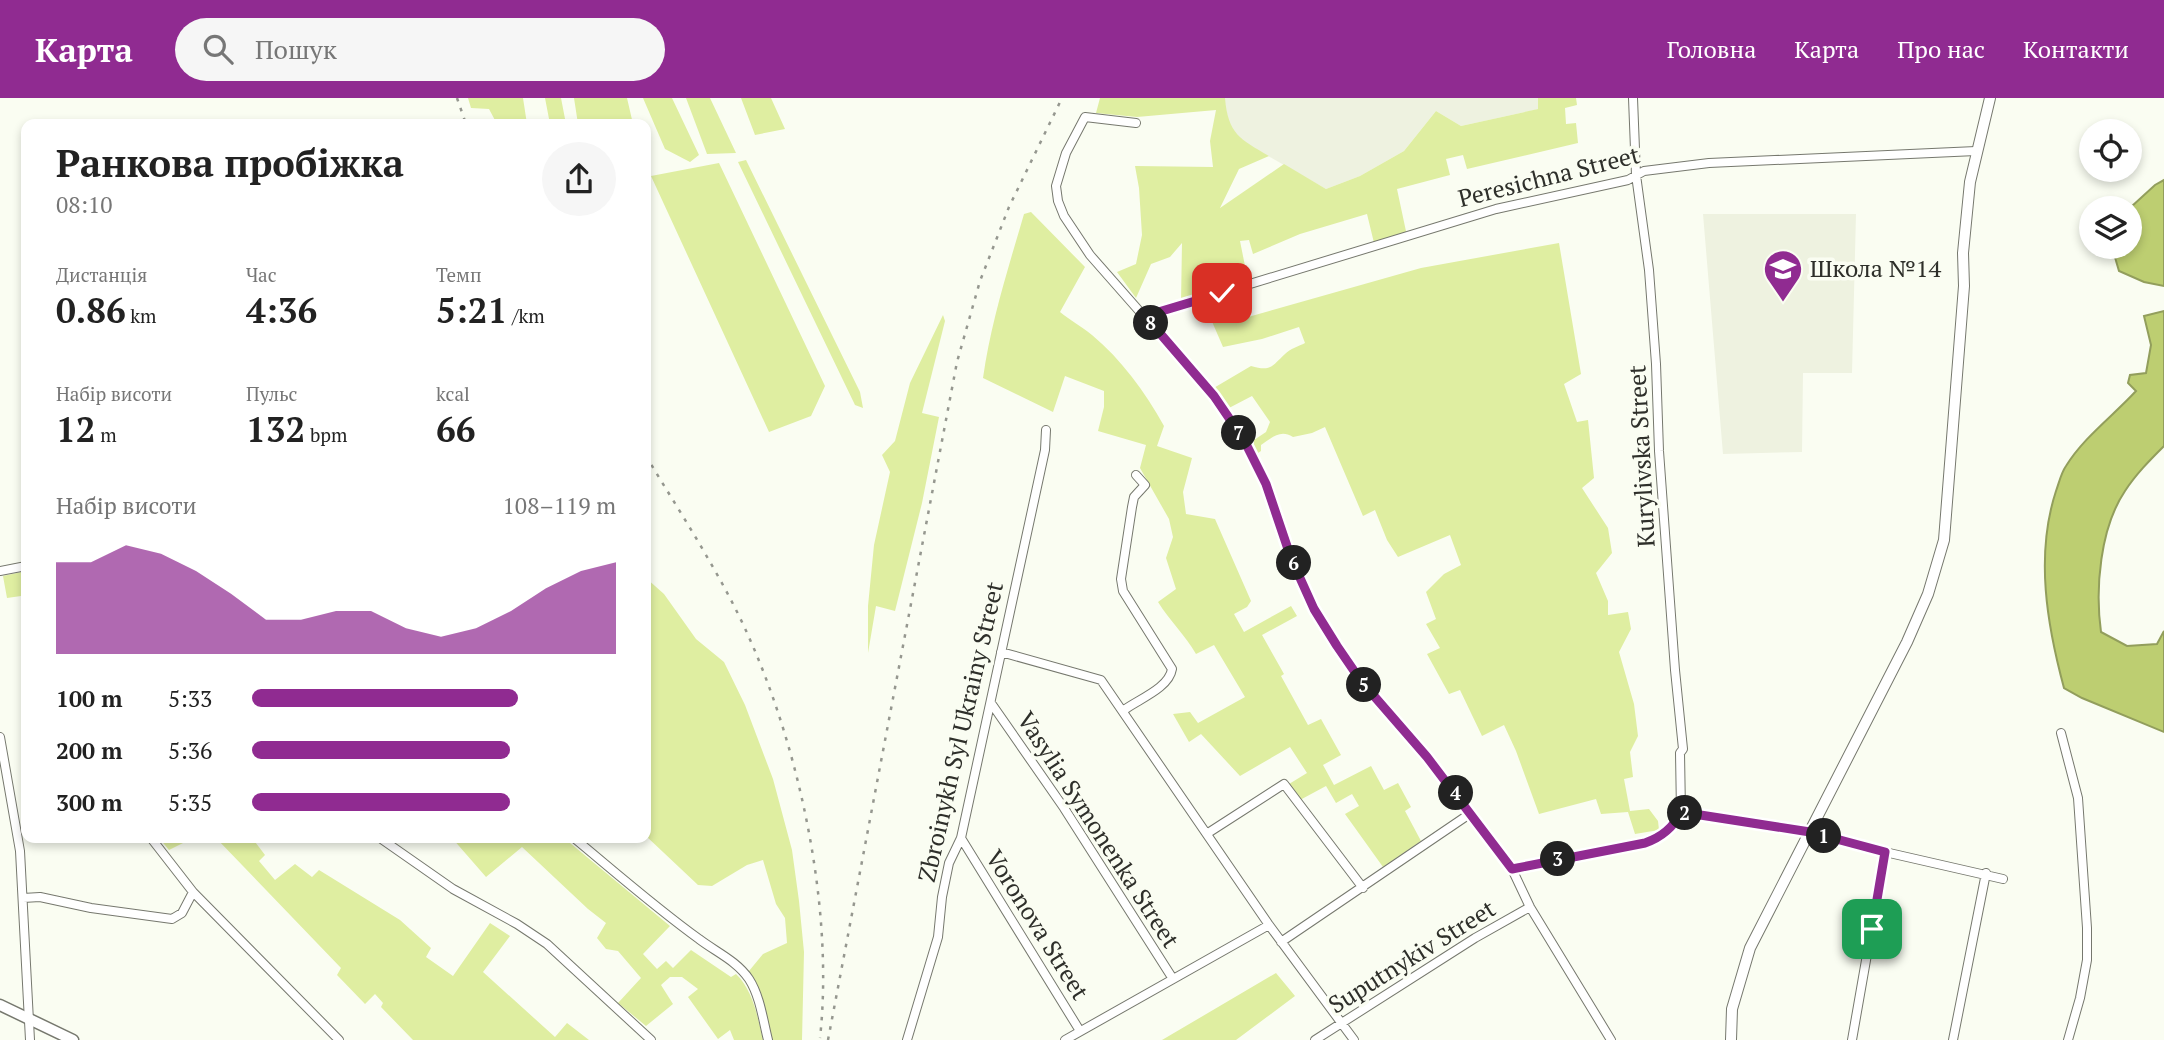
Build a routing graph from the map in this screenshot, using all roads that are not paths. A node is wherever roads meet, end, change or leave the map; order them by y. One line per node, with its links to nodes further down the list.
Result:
1 (1633, 98): 5 (street, Kurylivska Street)
2 (1990, 98): 4 (street)
3 (1136, 123): 6 (street)
4 (1976, 151): 5 (street, Peresichna Street); 18 (street)
5 (1636, 175): 6 (street, Peresichna Street); 16 (street, Kurylivska Street)
6 (1145, 316): 17 (street)
7 (1046, 430): 11 (street, Zbroinykh Syl Ukrainy Street)
8 (1136, 475): 13 (street)
9 (21, 567): 10 (street)
10 (0, 571)
11 (1001, 652): 12 (street, Zbroinykh Syl Ukrainy Street); 13 (street)
12 (991, 702): 20 (street, Zbroinykh Syl Ukrainy Street); 34 (street, Vasylia Symonenka Street)
13 (1124, 710): 19 (street)
14 (2062, 733): 52 (street)
15 (0, 737): 30 (street)
16 (1681, 812): 18 (street); 25 (street)
17 (1471, 813): 25 (street); 28 (street)
18 (1810, 832): 24 (street); 49 (street)
19 (1208, 834): 28 (street); 32 (street)
20 (961, 838): 38 (street, Voronova Street); 44 (street, Zbroinykh Syl Ukrainy Street)
21 (155, 843): 29 (street)
22 (387, 843): 42 (street)
23 (580, 843): 43 (street)
24 (1885, 852): 26 (street); 50 (street)
25 (1512, 869): 31 (street)
26 (1986, 873): 27 (street); 51 (street)
27 (2003, 879)
28 (1363, 888): 33 (street)
29 (194, 892): 30 (street); 41 (street)
30 (23, 898): 36 (street)
31 (1530, 907): 37 (street, Suputnykiv Street); 48 (street)
32 (1269, 925): 33 (street); 34 (street)
33 (1281, 942): 37 (street)
34 (1173, 979): 38 (street)
35 (0, 1005): 36 (main road)
36 (29, 1018): 39 (street); 40 (main road)
37 (1342, 1023): 46 (street, Suputnykiv Street); 47 (street)
38 (1080, 1031): 45 (street)
39 (30, 1040)
40 (73, 1040)
41 (339, 1040)
42 (649, 1040)
43 (768, 1040)
44 (907, 1040)
45 (1065, 1040)
46 (1315, 1040)
47 (1354, 1040)
48 (1611, 1040)
49 (1731, 1040)
50 (1852, 1040)
51 (1953, 1040)
52 (2068, 1040)

